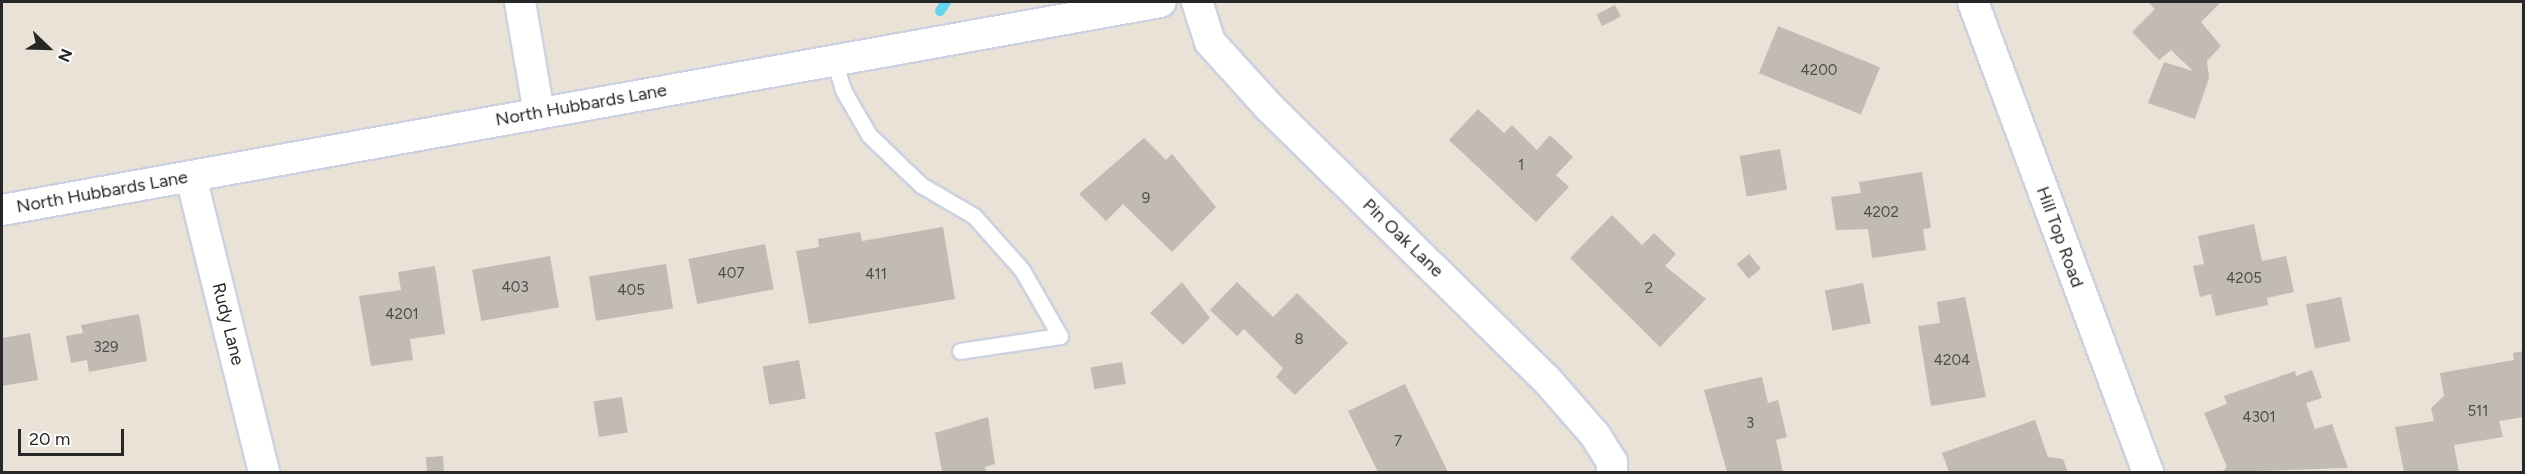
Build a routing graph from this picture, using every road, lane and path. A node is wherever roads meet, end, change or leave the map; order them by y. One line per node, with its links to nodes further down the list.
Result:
1 (520, 2): 6 (street)
2 (1160, 2): 5 (street, North Hubbards Lane)
3 (1197, 2): 11 (street, Pin Oak Lane)
4 (1973, 2): 12 (street, Hill Top Road)
5 (834, 60): 6 (street, North Hubbards Lane); 9 (lane)
6 (539, 113): 7 (street, North Hubbards Lane)
7 (191, 177): 8 (street, North Hubbards Lane); 10 (street, Rudy Lane)
8 (2, 210)
9 (960, 351)
10 (264, 472)
11 (1612, 472)
12 (2148, 472)

